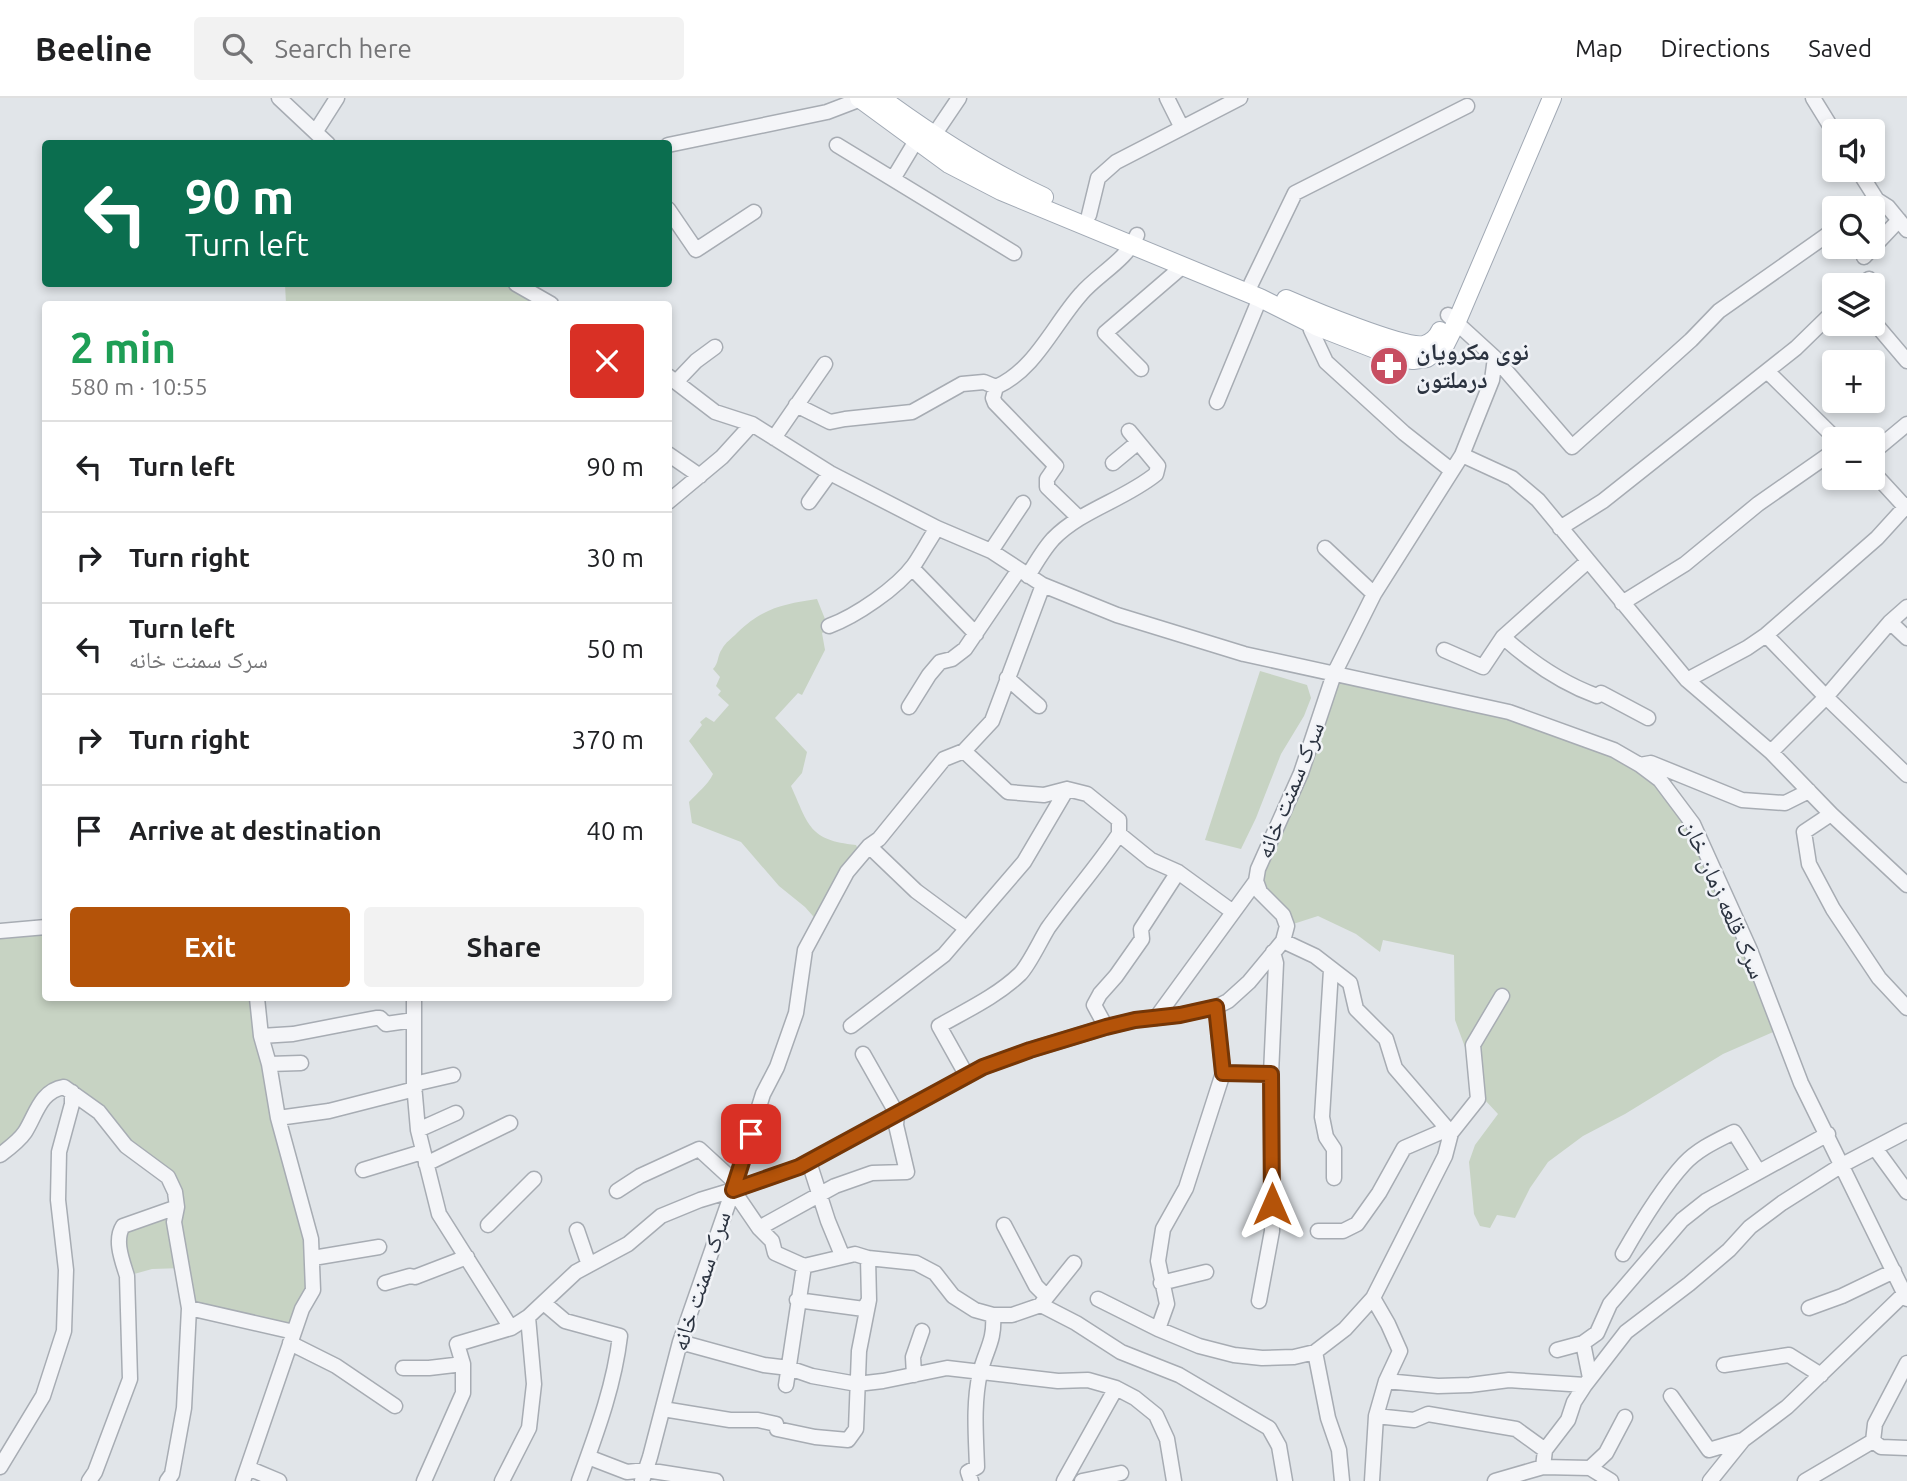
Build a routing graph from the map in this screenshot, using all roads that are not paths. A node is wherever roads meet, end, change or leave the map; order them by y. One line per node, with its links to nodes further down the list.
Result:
1 (279, 98): 14 (street)
2 (337, 98): 14 (street)
3 (881, 98): 15 (main road)
4 (959, 98): 15 (street)
5 (1167, 98): 13 (street)
6 (1240, 98): 13 (street)
7 (1544, 98): 33 (main road)
8 (1552, 98): 33 (main road)
9 (860, 99): 15 (main road); 17 (street)
10 (1818, 100): 12 (street)
11 (1467, 106): 31 (street)
12 (1828, 119)
13 (1182, 128): 23 (street)
14 (316, 131): 16 (street)
15 (927, 139): 19 (street); 23 (main road); 27 (main road)
16 (324, 140)
17 (672, 144)
18 (837, 145): 19 (street)
19 (893, 179): 28 (street)
20 (1885, 206): 24 (street)
21 (754, 212): 22 (street)
22 (672, 214)
23 (1089, 215): 27 (main road)
24 (1903, 225): 26 (street)
25 (1822, 238): 38 (street)
26 (1885, 240)
27 (1135, 241): 29 (main road); 31 (main road); 44 (street)
28 (1014, 253)
29 (1183, 267): 31 (main road); 41 (street)
30 (521, 287): 32 (street)
31 (1255, 291): 33 (main road); 35 (main road); 45 (street)
32 (546, 301)
33 (1453, 318): 35 (main road); 38 (street)
34 (1822, 323): 42 (street)
35 (1315, 326): 56 (street)
36 (1885, 335): 39 (street)
37 (715, 347): 43 (street)
38 (1495, 358): 52 (street, سرک سمنت خانه)
39 (1907, 361)
40 (825, 364): 46 (street)
41 (1140, 369)
42 (1767, 371): 49 (street); 65 (street)
43 (672, 379): 47 (street, سرک قلعه زمان خان)
44 (996, 387): 46 (street); 64 (street)
45 (1217, 402)
46 (796, 405): 50 (street)
47 (752, 424): 50 (street, سرک قلعه زمان خان); 58 (street)
48 (1907, 424): 51 (street)
49 (1824, 427)
50 (774, 439): 57 (street, سرک قلعه زمان خان)
51 (1885, 442)
52 (1462, 454): 56 (street, سرک سمنت خانه); 65 (street)
53 (672, 457): 58 (street)
54 (1822, 460): 74 (street)
55 (1114, 463): 64 (street)
56 (1451, 470): 73 (street, سرک سمنت خانه)
57 (830, 473): 61 (street); 66 (street, سرک قلعه زمان خان)
58 (700, 476): 60 (street)
59 (1885, 485): 63 (street)
60 (672, 499)
61 (809, 502)
62 (1023, 503): 68 (street)
63 (1906, 507): 79 (street)
64 (1079, 518): 71 (street)
65 (1560, 527): 69 (street)
66 (937, 528): 68 (street, سرک قلعه زمان خان); 70 (street)
67 (1325, 548): 73 (street)
68 (990, 551): 71 (street, سرک قلعه زمان خان)
69 (1588, 561): 74 (street); 80 (street)
70 (912, 568): 77 (street); 78 (street)
71 (1023, 574): 72 (street, سرک قلعه زمان خان); 78 (street)
72 (1043, 585): 83 (street, سرک قلعه زمان خان); 84 (street)
73 (1374, 594): 83 (street, سرک سمنت خانه)
74 (1622, 603): 85 (street)
75 (1907, 607): 76 (street)
76 (1890, 622): 81 (street); 86 (street)
77 (829, 626)
78 (976, 634): 88 (street)
79 (1766, 635): 85 (street); 86 (street)
80 (1503, 637): 82 (street); 89 (street)
81 (1907, 638)
82 (1444, 650)
83 (1334, 674): 92 (street, سرک قلعه زمان خان); 100 (street, سرک سمنت خانه)
84 (1007, 678): 87 (street); 90 (street)
85 (1687, 680): 91 (street)
86 (1826, 697): 91 (street); 93 (street)
87 (1038, 706)
88 (909, 707)
89 (1648, 718)
90 (964, 751): 94 (street); 98 (street)
91 (1771, 752): 95 (street)
92 (1640, 765): 95 (street); 135 (street, سرک قلعه زمان خان)
93 (1907, 775)
94 (1067, 789): 97 (street); 104 (street)
95 (1809, 791): 96 (street)
96 (1831, 814): 101 (street); 113 (street)
97 (1119, 834): 99 (street); 125 (street)
98 (869, 846): 104 (street); 145 (street)
99 (1178, 872): 102 (street); 117 (street)
100 (1255, 881): 102 (street); 106 (street, سرک سمنت خانه)
101 (1907, 885)
102 (1233, 912): 114 (street)
103 (42, 927): 105 (street)
104 (966, 929): 116 (street)
105 (0, 931)
106 (1283, 941): 107 (street, سرک سمنت خانه); 108 (street)
107 (1273, 953): 112 (street, سرک سمنت خانه); 124 (street)
108 (1331, 970): 133 (street); 143 (street)
109 (1502, 996): 133 (street)
110 (257, 1001): 118 (street)
111 (414, 1001): 115 (street)
112 (1216, 1007): 114 (street, سرک سمنت خانه); 122 (street)
113 (1907, 1008)
114 (1156, 1018): 117 (street, سرک سمنت خانه)
115 (414, 1020): 118 (street); 126 (street)
116 (852, 1026)
117 (1106, 1027): 125 (street, سرک سمنت خانه)
118 (261, 1036): 121 (street)
119 (863, 1055): 129 (street)
120 (301, 1063): 121 (street)
121 (269, 1064): 130 (street)
122 (1223, 1073): 124 (street); 167 (street)
123 (453, 1074): 126 (street)
124 (1271, 1074): 174 (street)
125 (967, 1076): 129 (street, سرک سمنت خانه)
126 (414, 1086): 130 (street); 132 (street)
127 (72, 1092): 137 (street); 149 (street); 211 (street)
128 (456, 1113): 132 (street)
129 (897, 1114): 139 (street, سرک سمنت خانه); 148 (street)
130 (278, 1118): 159 (street)
131 (510, 1123): 138 (street)
132 (418, 1130): 138 (street)
133 (1450, 1131): 154 (street); 169 (street)
134 (1907, 1131): 136 (street)
135 (1828, 1134): 140 (street, سرک قلعه زمان خان); 142 (street)
136 (1875, 1148): 140 (street); 147 (street)
137 (0, 1155)
138 (424, 1158): 141 (street); 158 (street)
139 (809, 1162): 145 (street, سرک سمنت خانه); 148 (street)
140 (1842, 1165): 164 (street, سرک قلعه زمان خان); 197 (street)
141 (363, 1170)
142 (1758, 1171): 156 (street); 185 (street)
143 (1334, 1178)
144 (534, 1179): 150 (street)
145 (734, 1186): 146 (street); 152 (street); 162 (street); 184 (street, سرک سمنت خانه)
146 (617, 1191)
147 (1907, 1192)
148 (821, 1195): 152 (street); 157 (street)
149 (177, 1207): 176 (street); 219 (street)
150 (488, 1225)
151 (1004, 1225): 173 (street)
152 (759, 1228): 163 (street)
153 (578, 1230): 162 (street)
154 (1318, 1231)
155 (379, 1247): 159 (street)
156 (1623, 1254)
157 (842, 1255): 160 (street); 163 (street)
158 (467, 1257): 166 (street); 180 (street)
159 (313, 1258): 183 (street)
160 (868, 1258): 172 (street); 178 (street)
161 (1074, 1263): 173 (street)
162 (589, 1265): 175 (street)
163 (804, 1266): 171 (street)
164 (1894, 1271): 168 (street, سرک قلعه زمان خان); 177 (street)
165 (1206, 1272): 167 (street)
166 (385, 1283)
167 (1161, 1283): 181 (street)
168 (1906, 1296): 195 (street)
169 (1373, 1298): 187 (street); 196 (street)
170 (1098, 1299): 181 (street)
171 (797, 1300): 172 (street); 192 (street)
172 (869, 1300): 198 (street)
173 (1043, 1300): 178 (street); 229 (street)
174 (1259, 1301)
175 (545, 1304): 179 (street); 210 (street)
176 (189, 1308): 183 (street); 218 (street)
177 (1809, 1308)
178 (993, 1315): 193 (street)
179 (528, 1317): 180 (street); 222 (street)
180 (511, 1328): 189 (street)
181 (1158, 1329): 187 (street)
182 (922, 1331): 194 (street)
183 (292, 1338): 202 (street); 215 (street)
184 (680, 1342): 192 (street); 203 (street, سرک سمنت خانه)
185 (1583, 1343): 186 (street); 197 (street)
186 (1556, 1350)
187 (1315, 1352): 230 (street)
188 (1907, 1363): 207 (street)
189 (463, 1364): 191 (street); 221 (street)
190 (1724, 1365): 195 (street)
191 (403, 1368)
192 (789, 1368): 198 (street); 199 (street)
193 (980, 1373): 194 (street); 200 (street); 225 (street)
194 (914, 1375): 198 (street)
195 (1821, 1376): 206 (street)
196 (1386, 1381): 197 (street); 204 (street)
197 (1587, 1381): 209 (street)
198 (857, 1384): 203 (street)
199 (786, 1385)
200 (1116, 1388): 226 (street); 228 (street)
201 (1671, 1396): 206 (street)
202 (395, 1406)
203 (663, 1409): 216 (street, سرک سمنت خانه)
204 (1376, 1416): 209 (street); 231 (street)
205 (1625, 1417): 213 (street)
206 (1742, 1440): 217 (street)
207 (1873, 1441): 208 (street); 234 (street)
208 (1907, 1448)
209 (1545, 1450): 212 (street)
210 (588, 1457): 216 (street); 223 (street)
211 (0, 1467)
212 (1543, 1467): 213 (street); 232 (street)
213 (1590, 1468): 233 (street)
214 (1121, 1473): 227 (street)
215 (246, 1474): 220 (street)
216 (644, 1476): 224 (street)
217 (1718, 1478)
218 (175, 1479)
219 (89, 1481)
220 (279, 1481)
221 (424, 1481)
222 (502, 1481)
223 (579, 1481)
224 (716, 1481)
225 (971, 1481)
226 (1064, 1481)
227 (1082, 1481)
228 (1174, 1481)
229 (1285, 1481)
230 (1342, 1481)
231 (1373, 1481)
232 (1495, 1481)
233 (1611, 1481)
234 (1805, 1481)

